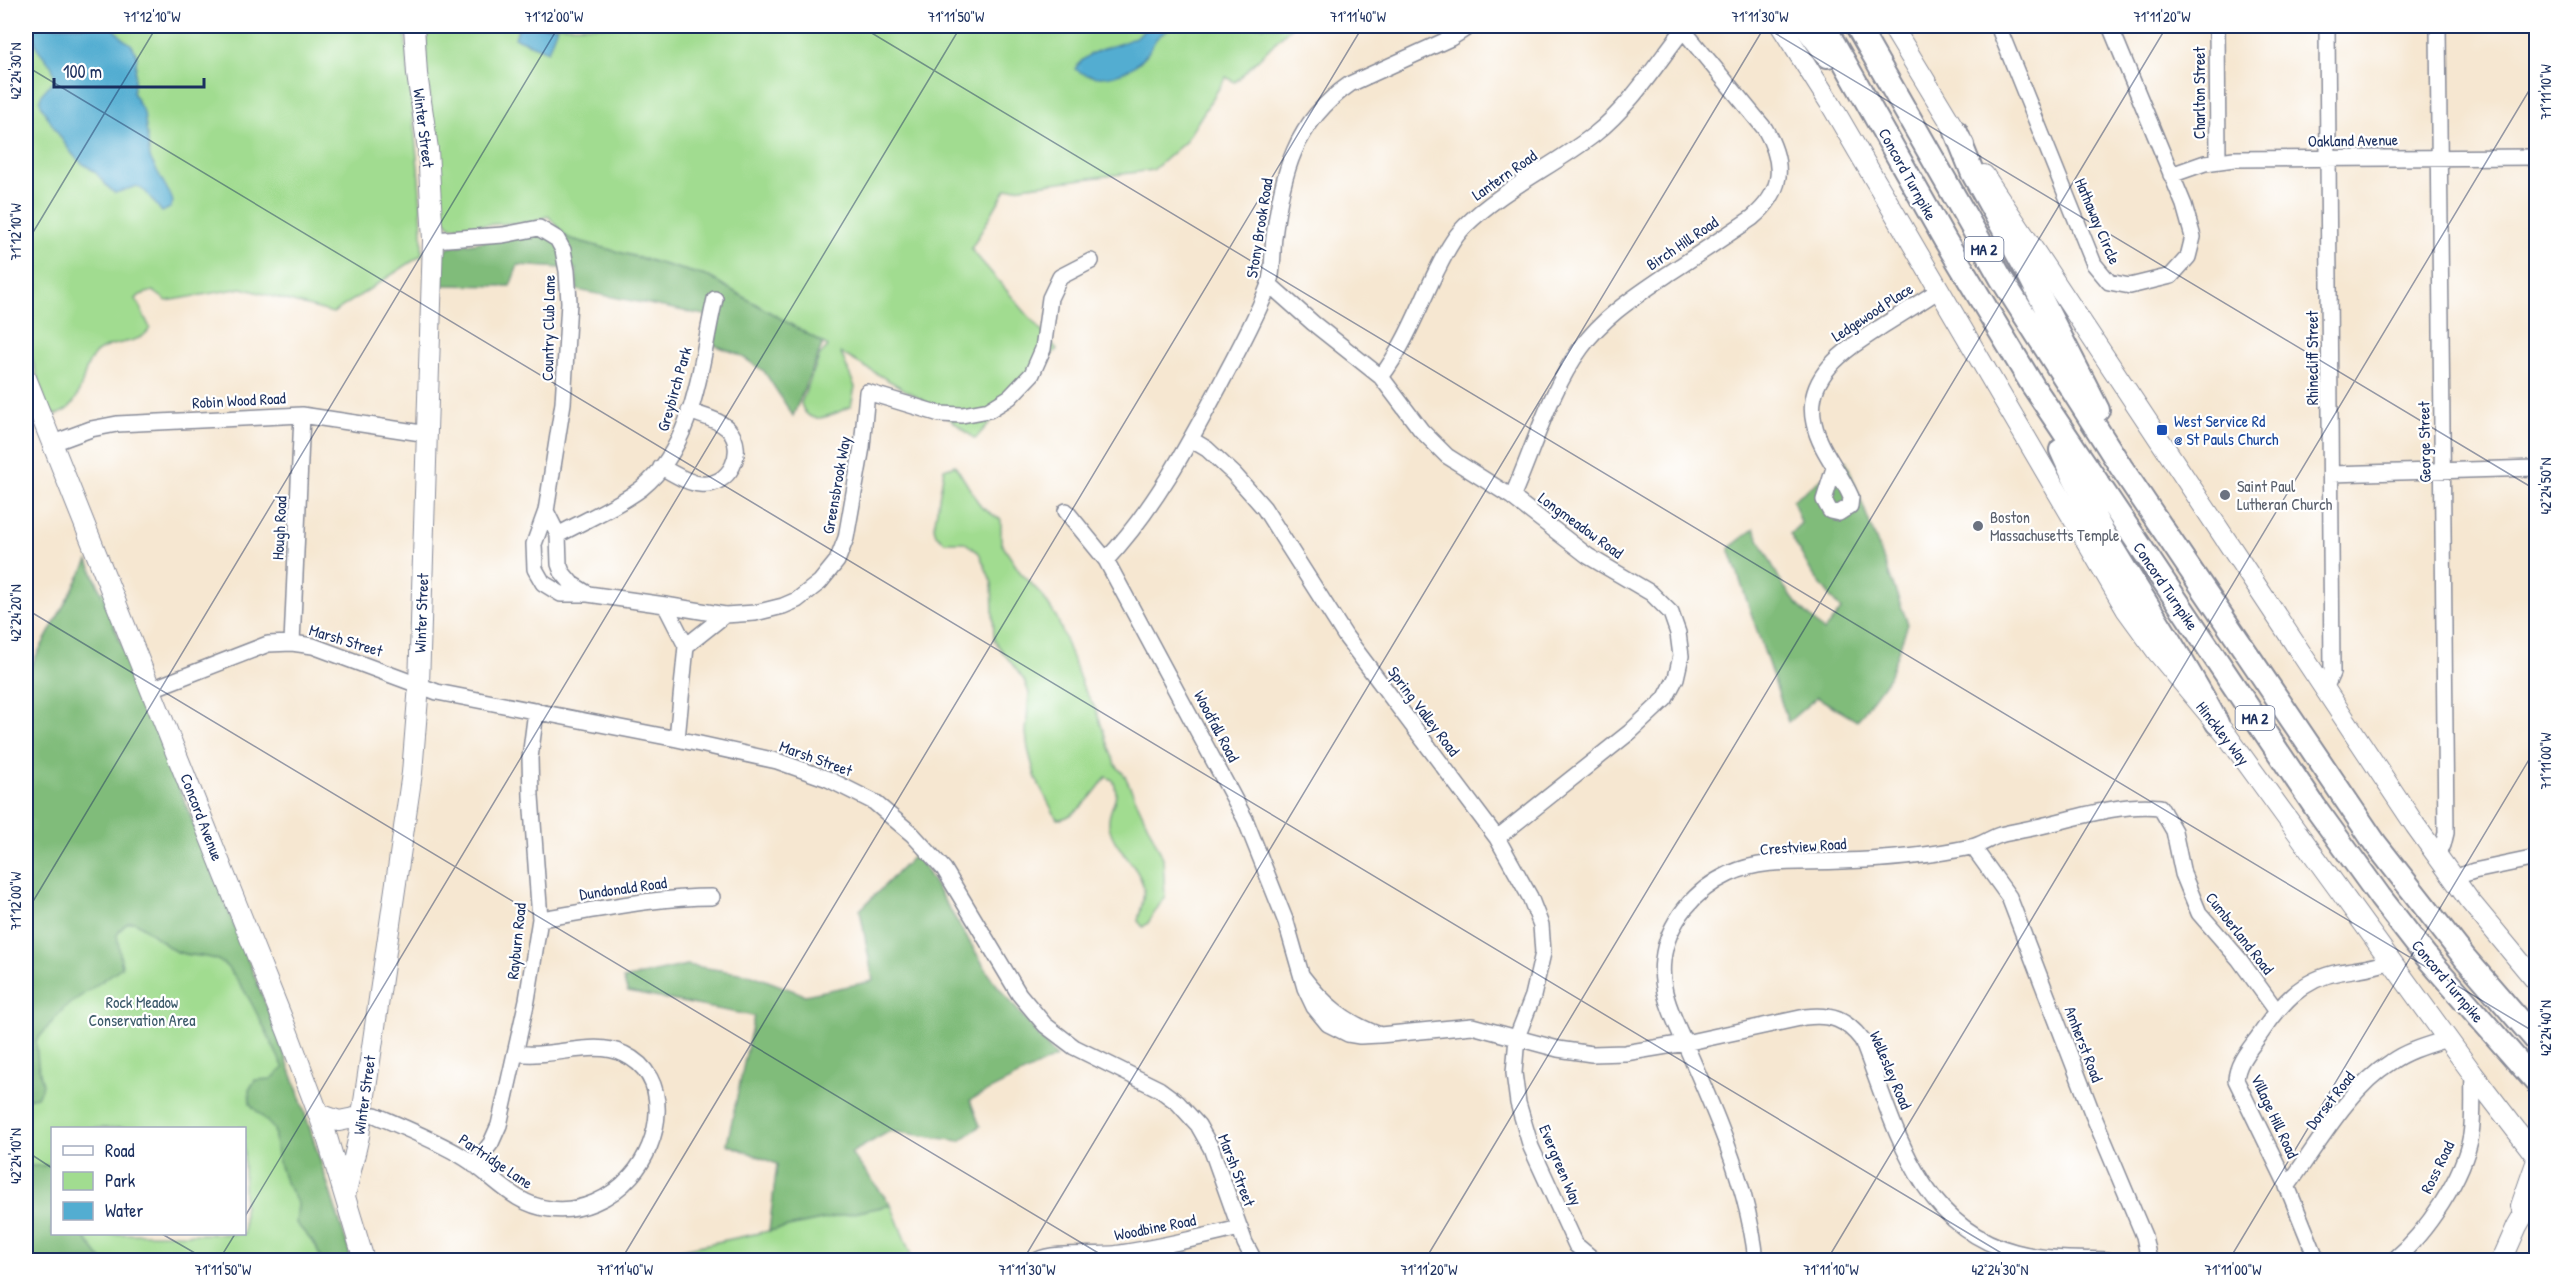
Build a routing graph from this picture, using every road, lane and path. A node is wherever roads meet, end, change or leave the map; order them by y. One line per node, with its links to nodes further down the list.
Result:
1 (414, 26): 21 (main road, Winter Street)
2 (1470, 26): 23 (street, Stony Brook Road)
3 (1781, 26): 24 (main road, Concord Turnpike)
4 (1805, 26): 14 (highway)
5 (1824, 26): 14 (highway, Concord Turnpike / MA 2)
6 (1857, 26): 35 (highway, Concord Turnpike / MA 2)
7 (1892, 26): 15 (main road)
8 (1998, 26): 20 (street, Hathaway Circle)
9 (2110, 26): 20 (street, Hathaway Circle)
10 (2217, 26): 19 (street, Charlton Street)
11 (2327, 26): 18 (street, Rhinecliff Street)
12 (2438, 26): 16 (street, George Street)
13 (1681, 28): 26 (street, Lantern Road); 40 (street, Birch Hill Road)
14 (1866, 100): 28 (highway, Concord Turnpike / MA 2)
15 (1956, 132): 35 (highway); 52 (main road)
16 (2439, 157): 17 (street, Oakland Avenue); 18 (street, Oakland Avenue); 38 (street, George Street)
17 (2536, 157)
18 (2328, 159): 19 (street, Oakland Avenue); 39 (street, Rhinecliff Street)
19 (2218, 160): 20 (street, Oakland Avenue)
20 (2171, 175)
21 (433, 240): 31 (main road, Winter Street); 41 (street, Country Club Lane)
22 (1091, 261): 47 (street, Greensbrook Way)
23 (1269, 284): 26 (street, Longmeadow Road); 32 (street, Stony Brook Road)
24 (1939, 290): 36 (street, Ledgewood Place); 54 (main road, Hinckley Way)
25 (715, 299): 29 (street, Greybirch Park)
26 (1381, 377): 40 (street, Longmeadow Road)
27 (26, 378): 33 (main road, Concord Avenue)
28 (2033, 386): 54 (highway); 73 (highway, Concord Turnpike / MA 2)
29 (689, 411): 34 (street, Greybirch Park); 34 (street)
30 (302, 415): 31 (street, Robin Wood Road); 33 (street, Robin Wood Road); 48 (street, Hough Road)
31 (428, 434): 50 (main road, Winter Street)
32 (1192, 440): 44 (street, Stony Brook Road); 57 (street, Spring Valley Road)
33 (52, 443): 51 (main road, Concord Avenue)
34 (662, 467): 43 (street, Greybirch Park)
35 (2121, 467): 69 (highway, Concord Turnpike / MA 2)
36 (1834, 468)
37 (2536, 468): 38 (street)
38 (2442, 470): 39 (street); 59 (street, George Street)
39 (2331, 474): 52 (street, Rhinecliff Street)
40 (1512, 497): 57 (street, Longmeadow Road)
41 (546, 511): 43 (street); 45 (street, Country Club Lane)
42 (1066, 511): 44 (street, Woodfall Road)
43 (558, 535): 45 (street)
44 (1106, 560): 67 (street, Woodfall Road)
45 (588, 594): 46 (street, Country Club Lane)
46 (665, 605): 47 (street, Country Club Lane); 49 (street)
47 (725, 615): 49 (street)
48 (292, 643): 50 (street, Marsh Street); 51 (street, Marsh Street)
49 (686, 646): 55 (street)
50 (419, 685): 53 (street, Marsh Street); 75 (main road, Winter Street)
51 (152, 688): 74 (main road, Concord Avenue)
52 (2325, 689): 59 (main road)
53 (536, 711): 55 (street, Marsh Street); 63 (street, Rayburn Road)
54 (2217, 723): 64 (main road, Hinckley Way)
55 (677, 739): 84 (street, Marsh Street)
56 (2160, 807): 58 (street, Crestview Road); 66 (street, Cumberland Road)
57 (1497, 838): 67 (street, Spring Valley Road)
58 (1973, 847): 70 (street, Crestview Road); 92 (street, Amherst Road)
59 (2436, 855): 61 (main road)
60 (2536, 858): 61 (street)
61 (2453, 879): 65 (main road)
62 (712, 897): 63 (street, Dundonald Road)
63 (540, 919): 71 (street, Rayburn Road)
64 (2390, 961): 66 (street, Village Hill Road); 68 (main road, Hinckley Way)
65 (2536, 981)
66 (2276, 1010): 80 (street, Village Hill Road)
67 (1517, 1037): 70 (street, Wellesley Road); 89 (street, Evergreen Way)
68 (2447, 1039): 72 (main road, Hinckley Way); 80 (street, Dorset Road)
69 (2536, 1040)
70 (1685, 1043): 90 (street, Crestview Road); 91 (street, Wellesley Road)
71 (516, 1053): 79 (street, Rayburn Road); 79 (street, Partridge Lane)
72 (2473, 1074): 77 (main road, Hinckley Way); 94 (street, Ross Road)
73 (2536, 1082)
74 (319, 1114): 75 (main road); 76 (main road, Concord Avenue)
75 (362, 1120): 76 (main road); 79 (street, Partridge Lane); 82 (main road, Winter Street)
76 (332, 1152): 82 (main road, Concord Avenue)
77 (2536, 1156)
78 (2536, 1163): 83 (main road)
79 (474, 1165)
80 (2288, 1187): 93 (street, Village Hill Road)
81 (2536, 1193): 83 (main road)
82 (345, 1196): 86 (main road, Concord Avenue)
83 (2517, 1226): 95 (main road)
84 (1240, 1228): 85 (street, Woodbine Road); 88 (street, Marsh Street)
85 (1073, 1258): 87 (street, Woodbine Road)
86 (364, 1260)
87 (1038, 1260)
88 (1254, 1260)
89 (1594, 1260)
90 (1756, 1260)
91 (2107, 1260)
92 (2149, 1260)
93 (2317, 1260)
94 (2394, 1260)
95 (2502, 1260)

